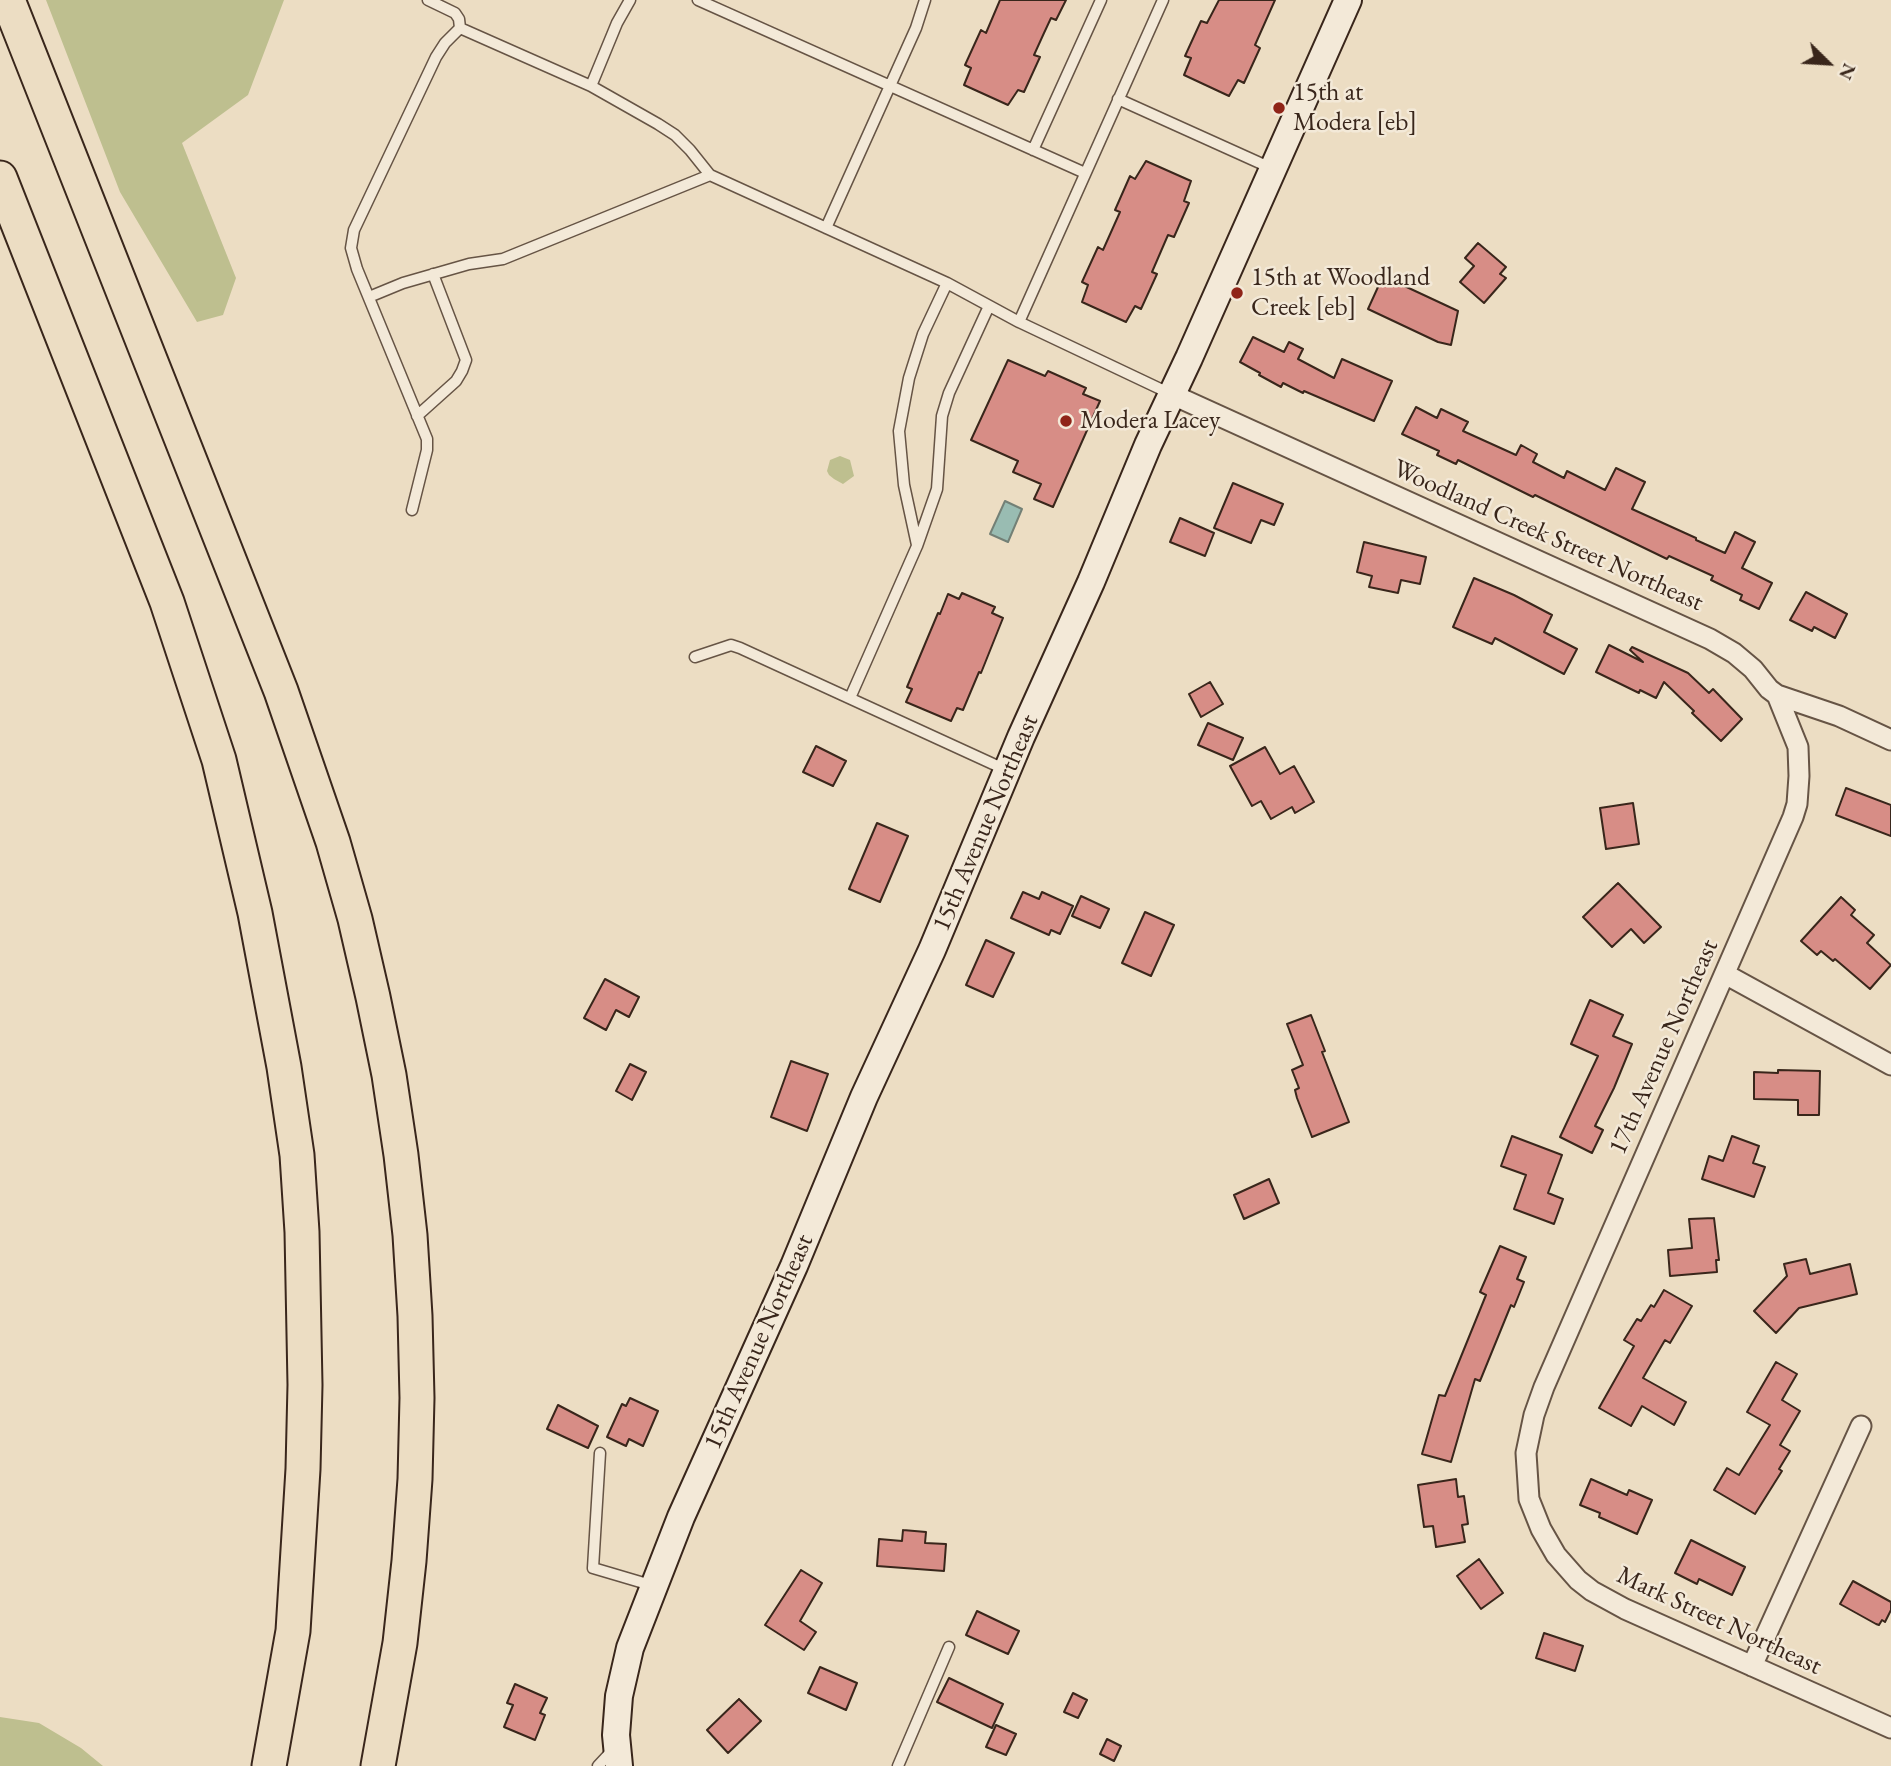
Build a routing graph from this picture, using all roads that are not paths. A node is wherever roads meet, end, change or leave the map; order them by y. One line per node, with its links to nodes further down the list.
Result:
1 (8, 0): 44 (highway)
2 (428, 0): 9 (lane)
3 (631, 0): 10 (lane)
4 (698, 0): 11 (lane)
5 (925, 0): 11 (lane)
6 (1101, 0): 13 (lane)
7 (1163, 0): 12 (lane)
8 (1348, 0): 14 (street, 15th Avenue Northeast)
9 (460, 28): 10 (lane); 21 (lane)
10 (591, 86): 16 (lane)
11 (890, 86): 13 (lane); 18 (lane)
12 (1118, 99): 14 (lane); 15 (lane)
13 (1033, 150): 15 (lane)
14 (1273, 168): 24 (street, 15th Avenue Northeast)
15 (1085, 173): 23 (lane)
16 (710, 175): 18 (lane); 19 (lane)
17 (0, 178): 43 (highway)
18 (826, 228): 20 (lane)
19 (433, 274): 21 (lane); 25 (lane)
20 (947, 284): 22 (lane); 27 (lane)
21 (369, 297): 25 (lane)
22 (989, 306): 23 (lane); 27 (lane)
23 (1019, 321): 24 (lane)
24 (1171, 394): 29 (street, Woodland Creek Street Northeast); 32 (street, 15th Avenue Northeast)
25 (417, 416): 26 (lane)
26 (412, 510)
27 (917, 546): 30 (lane)
28 (695, 657): 30 (lane)
29 (1777, 695): 31 (street, Woodland Creek Street Northeast); 33 (street, 17th Avenue Northeast)
30 (850, 698): 32 (lane)
31 (1891, 740)
32 (1008, 771): 38 (street, 15th Avenue Northeast)
33 (1725, 974): 34 (street); 35 (street, 17th Avenue Northeast)
34 (1891, 1066)
35 (1534, 1415): 40 (street, Mark Street Northeast)
36 (1861, 1426): 40 (street)
37 (600, 1453): 38 (lane)
38 (654, 1586): 42 (street, 15th Avenue Northeast)
39 (950, 1647): 46 (lane)
40 (1752, 1666): 41 (street, Mark Street Northeast)
41 (1891, 1728)
42 (618, 1756): 45 (lane)
43 (269, 1766)
44 (378, 1766)
45 (598, 1766)
46 (898, 1766)

